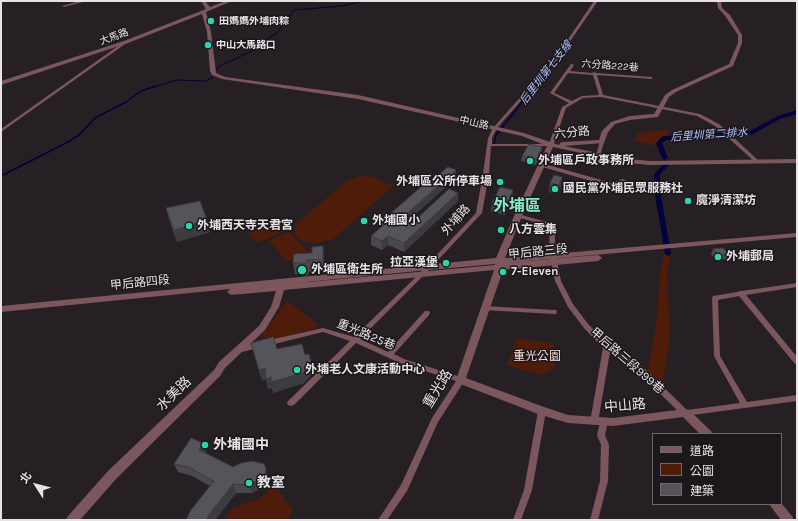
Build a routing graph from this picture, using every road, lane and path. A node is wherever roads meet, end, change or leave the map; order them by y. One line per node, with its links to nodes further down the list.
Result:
1 (84, 1): 6 (street)
2 (203, 1): 7 (street, 中山路)
3 (230, 1): 7 (street, 大馬路)
4 (596, 1): 17 (street, 外埔路)
5 (719, 1): 16 (street, 六分路)
6 (64, 6)
7 (206, 10): 8 (street, 大馬路); 17 (street, 中山路)
8 (126, 42): 13 (street, 大馬路); 18 (street)
9 (572, 65): 10 (street)
10 (567, 72): 11 (street, 六分路222巷); 15 (street)
11 (594, 74): 12 (street, 六分路222巷); 14 (street)
12 (651, 78)
13 (1, 83)
14 (601, 96): 15 (street); 16 (street)
15 (571, 102): 21 (street)
16 (661, 106): 19 (street, 六分路); 23 (street)
17 (495, 128): 20 (street, 外埔路); 21 (street, 中山路)
18 (1, 131)
19 (602, 142): 21 (street, 六分路); 22 (street)
20 (489, 145): 21 (street); 32 (street, 外埔路)
21 (551, 145): 22 (street, 中山路); 25 (street, 六分路)
22 (598, 156): 23 (street, 中山路)
23 (757, 161): 24 (street, 中山路)
24 (797, 161)
25 (542, 165): 26 (street); 27 (street, 六分路)
26 (651, 189)
27 (518, 216): 30 (street, 甲后路三段999巷); 31 (street, 六分路)
28 (797, 235): 30 (street, 甲后路三段)
29 (797, 240): 30 (street, 甲后路三段)
30 (554, 259): 31 (street, 甲后路三段); 43 (street, 甲后路三段999巷)
31 (499, 265): 32 (street, 甲后路三段); 33 (street, 甲后路三段); 37 (street, 重光路)
32 (428, 267): 33 (street, 外埔路); 34 (street, 甲后路三段)
33 (421, 275): 34 (street, 甲后路三段); 42 (street, 外埔路)
34 (282, 285): 38 (street, 甲后路四段); 41 (street, 甲后路四段); 44 (street, 水美路)
35 (797, 285): 36 (street)
36 (740, 293): 46 (street); 50 (street)
37 (484, 308): 40 (street); 47 (street, 重光路)
38 (1, 309)
39 (426, 312): 45 (street)
40 (554, 312)
41 (1, 314)
42 (356, 340): 44 (street, 重光路25巷); 45 (street, 重光路25巷); 49 (street, 外埔路)
43 (607, 347): 52 (street, 甲后路三段999巷); 53 (street)
44 (238, 350): 57 (street, 水美路)
45 (389, 355): 47 (street, 重光路25巷)
46 (797, 362)
47 (461, 380): 51 (street, 中山路); 56 (street, 重光路)
48 (797, 398): 50 (street, 中山路)
49 (291, 403)
50 (745, 405): 52 (street, 中山路)
51 (542, 411): 53 (street, 中山路); 58 (street)
52 (685, 413): 53 (street, 中山路); 54 (street, 甲后路三段999巷)
53 (599, 422): 59 (street)
54 (706, 433)
55 (776, 505): 60 (street)
56 (384, 519)
57 (72, 520)
58 (517, 520)
59 (594, 520)
60 (788, 520)

